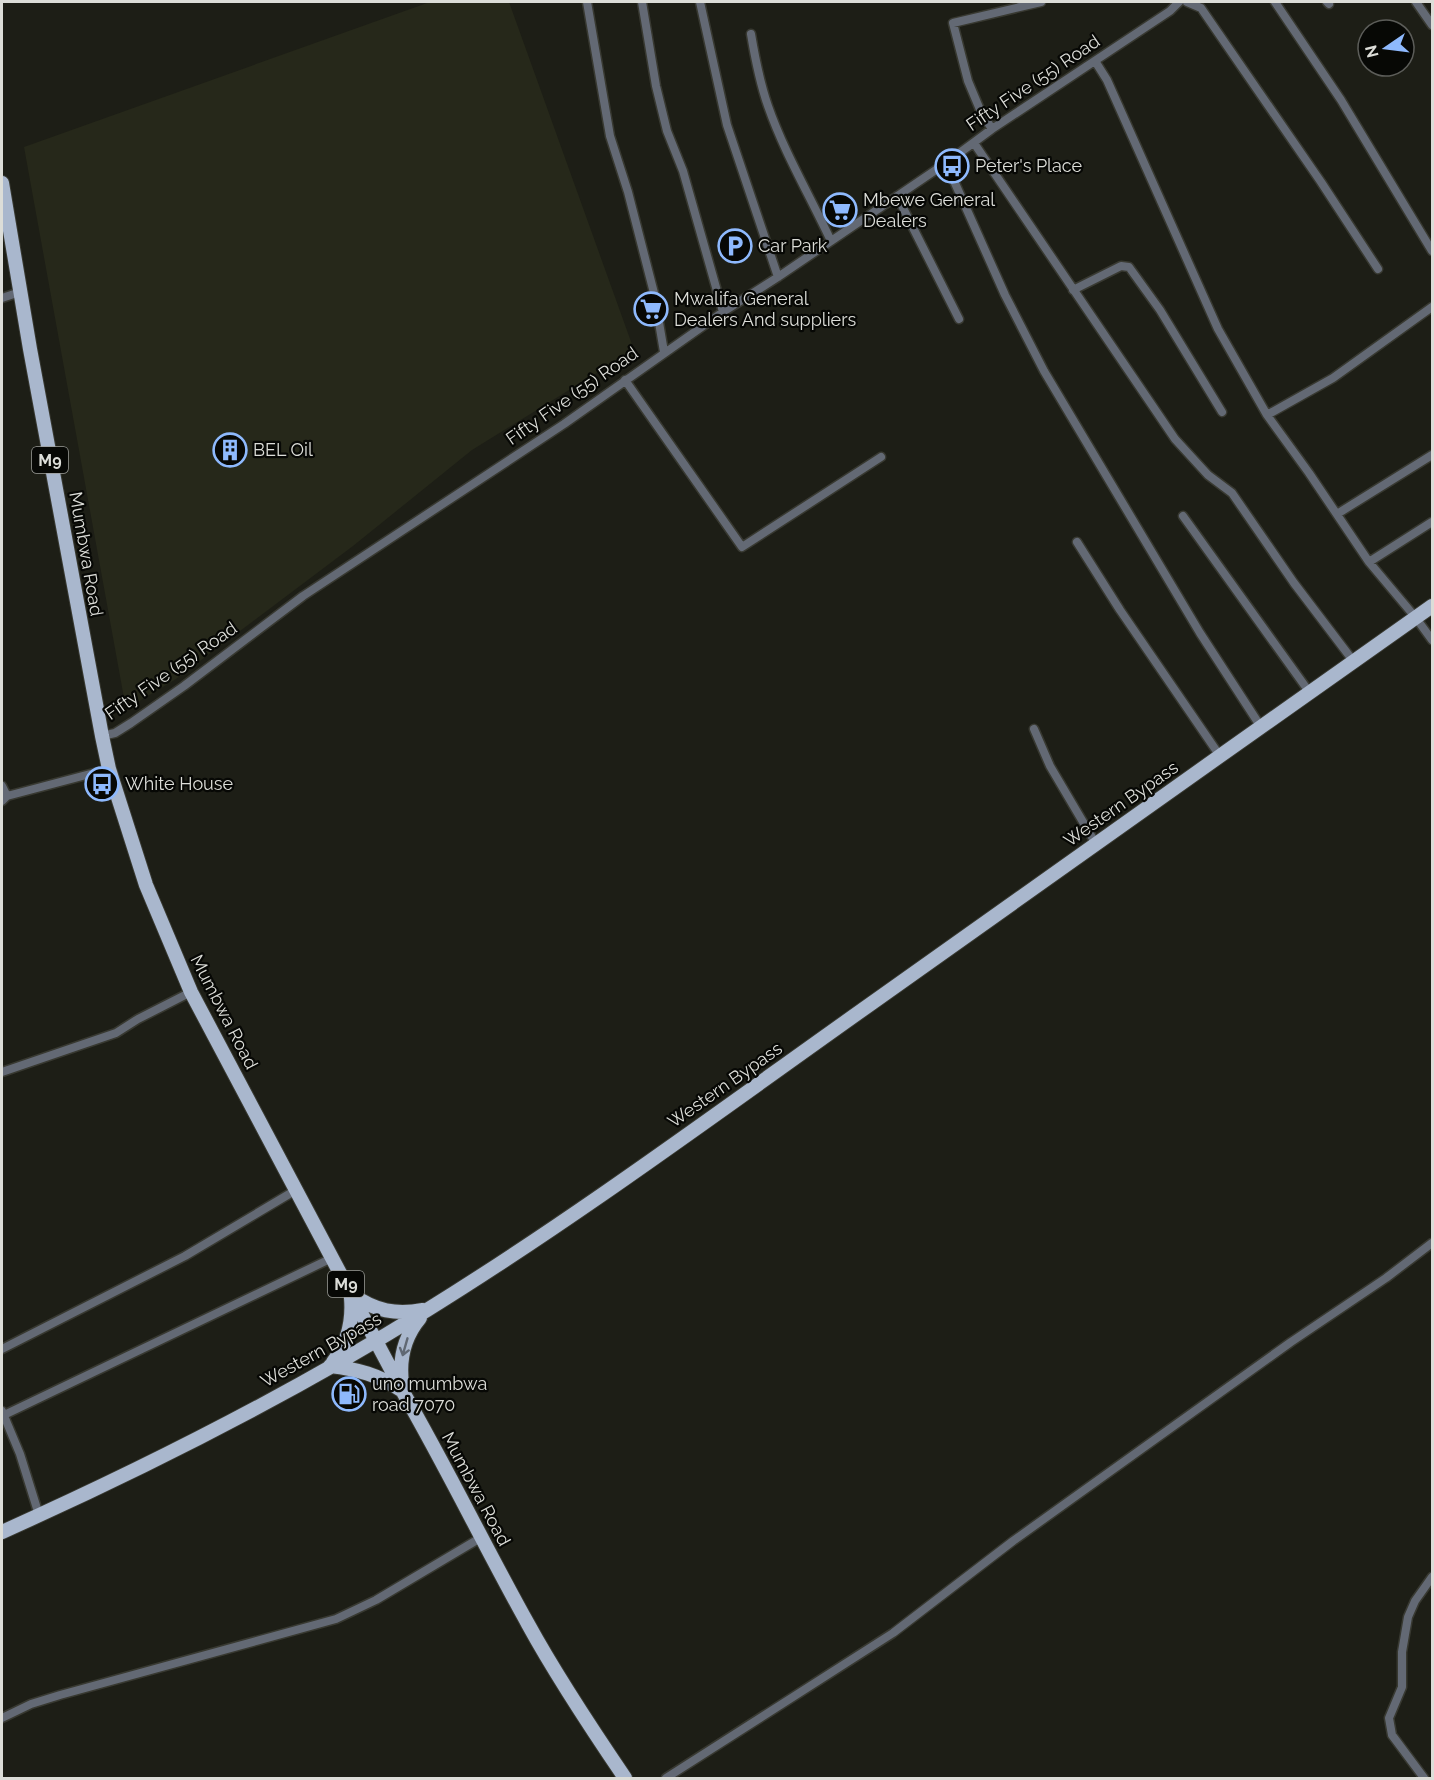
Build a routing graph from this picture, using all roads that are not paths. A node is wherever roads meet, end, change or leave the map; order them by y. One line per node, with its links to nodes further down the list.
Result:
1 (587, 2): 27 (street)
2 (642, 2): 25 (street)
3 (700, 2): 20 (street)
4 (1041, 2): 12 (street)
5 (1177, 2): 11 (street, Fifty Five (55) Road)
6 (1187, 2): 19 (street)
7 (1275, 2): 18 (street)
8 (1416, 2): 9 (street)
9 (1432, 25)
10 (751, 34): 17 (street)
11 (1095, 61): 12 (street, Fifty Five (55) Road); 30 (street)
12 (992, 129): 13 (street, Fifty Five (55) Road)
13 (974, 143): 14 (street, Fifty Five (55) Road); 21 (street)
14 (946, 164): 16 (street, Fifty Five (55) Road); 43 (street)
15 (2, 183): 22 (main road, Mumbwa Road / M9)
16 (897, 196): 17 (street, Fifty Five (55) Road); 26 (street)
17 (831, 241): 20 (street, Fifty Five (55) Road)
18 (1432, 251)
19 (1378, 269)
20 (778, 277): 25 (street, Fifty Five (55) Road)
21 (1073, 290): 29 (street); 41 (street)
22 (20, 292): 23 (street); 45 (main road, Mumbwa Road / M9)
23 (2, 298)
24 (1432, 307): 30 (street)
25 (723, 312): 27 (street, Fifty Five (55) Road)
26 (959, 319)
27 (664, 352): 28 (street, Fifty Five (55) Road)
28 (626, 380): 32 (street); 45 (street, Fifty Five (55) Road)
29 (1222, 412)
30 (1267, 415): 33 (street)
31 (1432, 455): 33 (street)
32 (881, 457)
33 (1337, 514): 37 (street)
34 (1183, 516): 42 (street)
35 (1432, 522): 37 (street)
36 (1077, 542): 46 (street)
37 (1369, 562): 39 (street)
38 (1432, 606): 39 (main road, Western Bypass)
39 (1416, 618): 40 (street); 41 (main road, Western Bypass)
40 (1432, 640)
41 (1354, 662): 42 (main road, Western Bypass)
42 (1310, 693): 43 (main road, Western Bypass)
43 (1261, 727): 46 (main road, Western Bypass)
44 (1034, 729): 50 (street)
45 (102, 736): 47 (main road, Mumbwa Road / M9)
46 (1220, 756): 50 (main road, Western Bypass)
47 (109, 769): 49 (street); 51 (main road, Mumbwa Road / M9)
48 (2, 786): 49 (street)
49 (4, 799)
50 (1096, 844): 57 (main road, Western Bypass)
51 (191, 992): 52 (street); 53 (main road, Mumbwa Road / M9)
52 (2, 1072)
53 (296, 1190): 55 (main road, Mumbwa Road / M9); 59 (street)
54 (1432, 1243): 69 (street)
55 (332, 1258): 56 (main road, Mumbwa Road / M9); 62 (street)
56 (351, 1294): 57 (main road); 58 (main road, Mumbwa Road / M9); 60 (main road)
57 (428, 1310): 58 (main road, Western Bypass); 61 (main road, one-way to 61)
58 (376, 1341): 60 (main road, Western Bypass); 61 (main road, Mumbwa Road / M9)
59 (2, 1349)
60 (330, 1366): 61 (main road); 63 (main road, Western Bypass)
61 (403, 1392): 65 (main road, Mumbwa Road / M9)
62 (2, 1414): 63 (street)
63 (39, 1515): 64 (main road, Western Bypass)
64 (2, 1532)
65 (482, 1537): 67 (street); 68 (main road, Mumbwa Road / M9)
66 (1432, 1577): 70 (street)
67 (2, 1718)
68 (624, 1779)
69 (666, 1779)
70 (1424, 1779)

